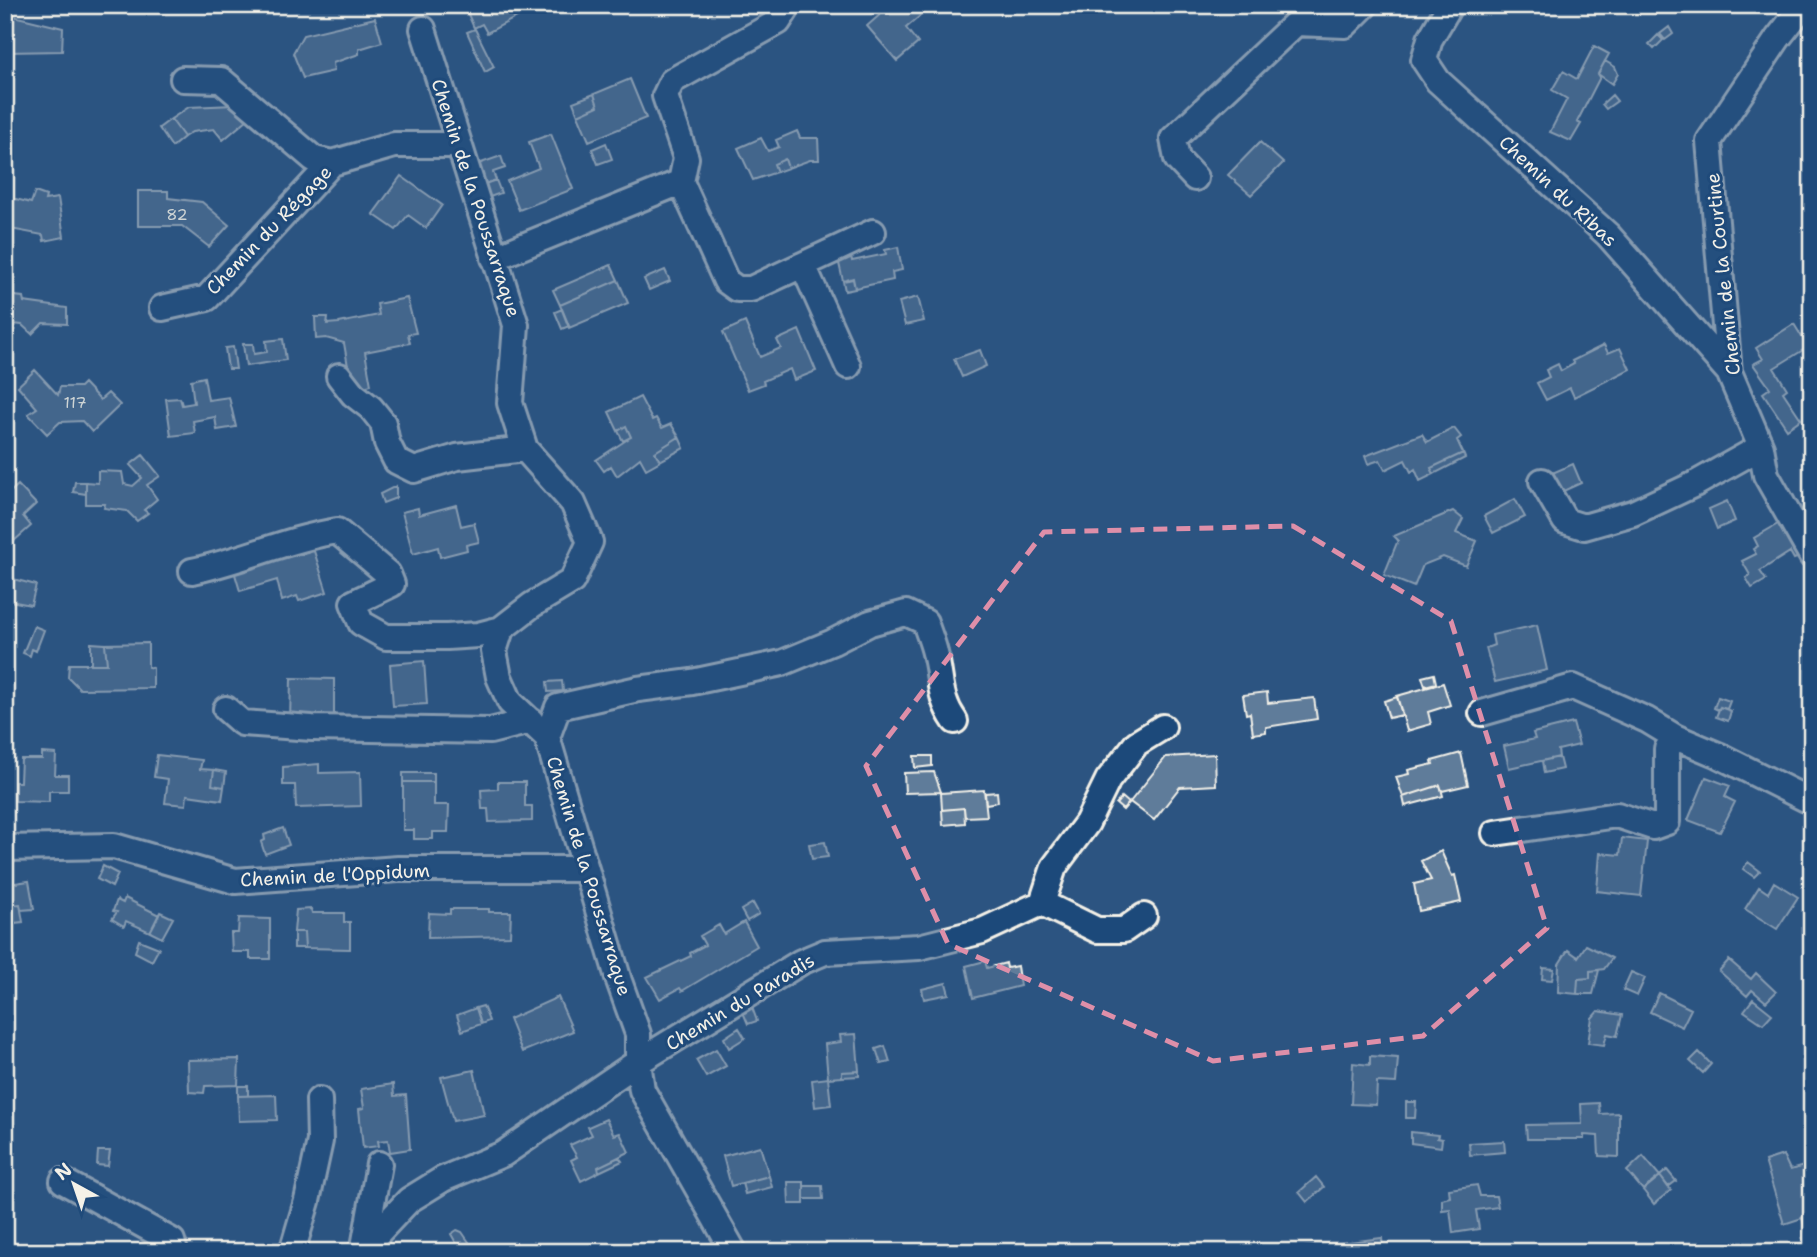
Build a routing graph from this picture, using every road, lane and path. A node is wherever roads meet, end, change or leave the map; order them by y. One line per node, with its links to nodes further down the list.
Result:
1 (789, 5): 10 (street)
2 (1365, 5): 9 (street)
3 (1450, 5): 16 (street, Chemin du Ribas)
4 (1804, 5): 16 (street, Chemin de la Courtine)
5 (422, 29): 7 (street, Chemin de la Poussarraque)
6 (183, 79): 8 (street)
7 (459, 145): 8 (street, Chemin du Régage); 12 (street, Chemin de la Poussarraque)
8 (332, 163): 14 (street, Chemin du Régage)
9 (1195, 178)
10 (681, 182): 12 (street); 13 (street)
11 (873, 232): 13 (street)
12 (494, 258): 19 (street, Chemin de la Poussarraque)
13 (803, 265): 15 (street)
14 (162, 308)
15 (848, 366)
16 (1729, 373): 18 (street, Chemin de la Courtine)
17 (339, 376): 19 (street)
18 (1761, 447): 20 (street); 21 (street, Chemin de la Courtine)
19 (524, 450): 23 (street, Chemin de la Poussarraque)
20 (1542, 481)
21 (1812, 556)
22 (192, 571): 23 (street)
23 (501, 629): 28 (street, Chemin de la Poussarraque)
24 (226, 709): 28 (street)
25 (1482, 713): 29 (street)
26 (955, 721): 28 (street)
27 (1163, 727): 34 (street)
28 (539, 729): 33 (street, Chemin de la Poussarraque)
29 (1675, 737): 30 (street); 31 (street)
30 (1812, 802)
31 (1495, 833)
32 (5, 848): 33 (street, Chemin de l'Oppidum)
33 (584, 870): 36 (street, Chemin de la Poussarraque)
34 (1042, 903): 35 (street); 36 (street, Chemin du Paradis)
35 (1144, 916)
36 (638, 1062): 40 (street, Chemin du Paradis); 43 (street, Chemin de la Poussarraque)
37 (319, 1100): 42 (street)
38 (379, 1164): 40 (street)
39 (63, 1181): 41 (street)
40 (362, 1249)
41 (175, 1252)
42 (292, 1252)
43 (734, 1252)

